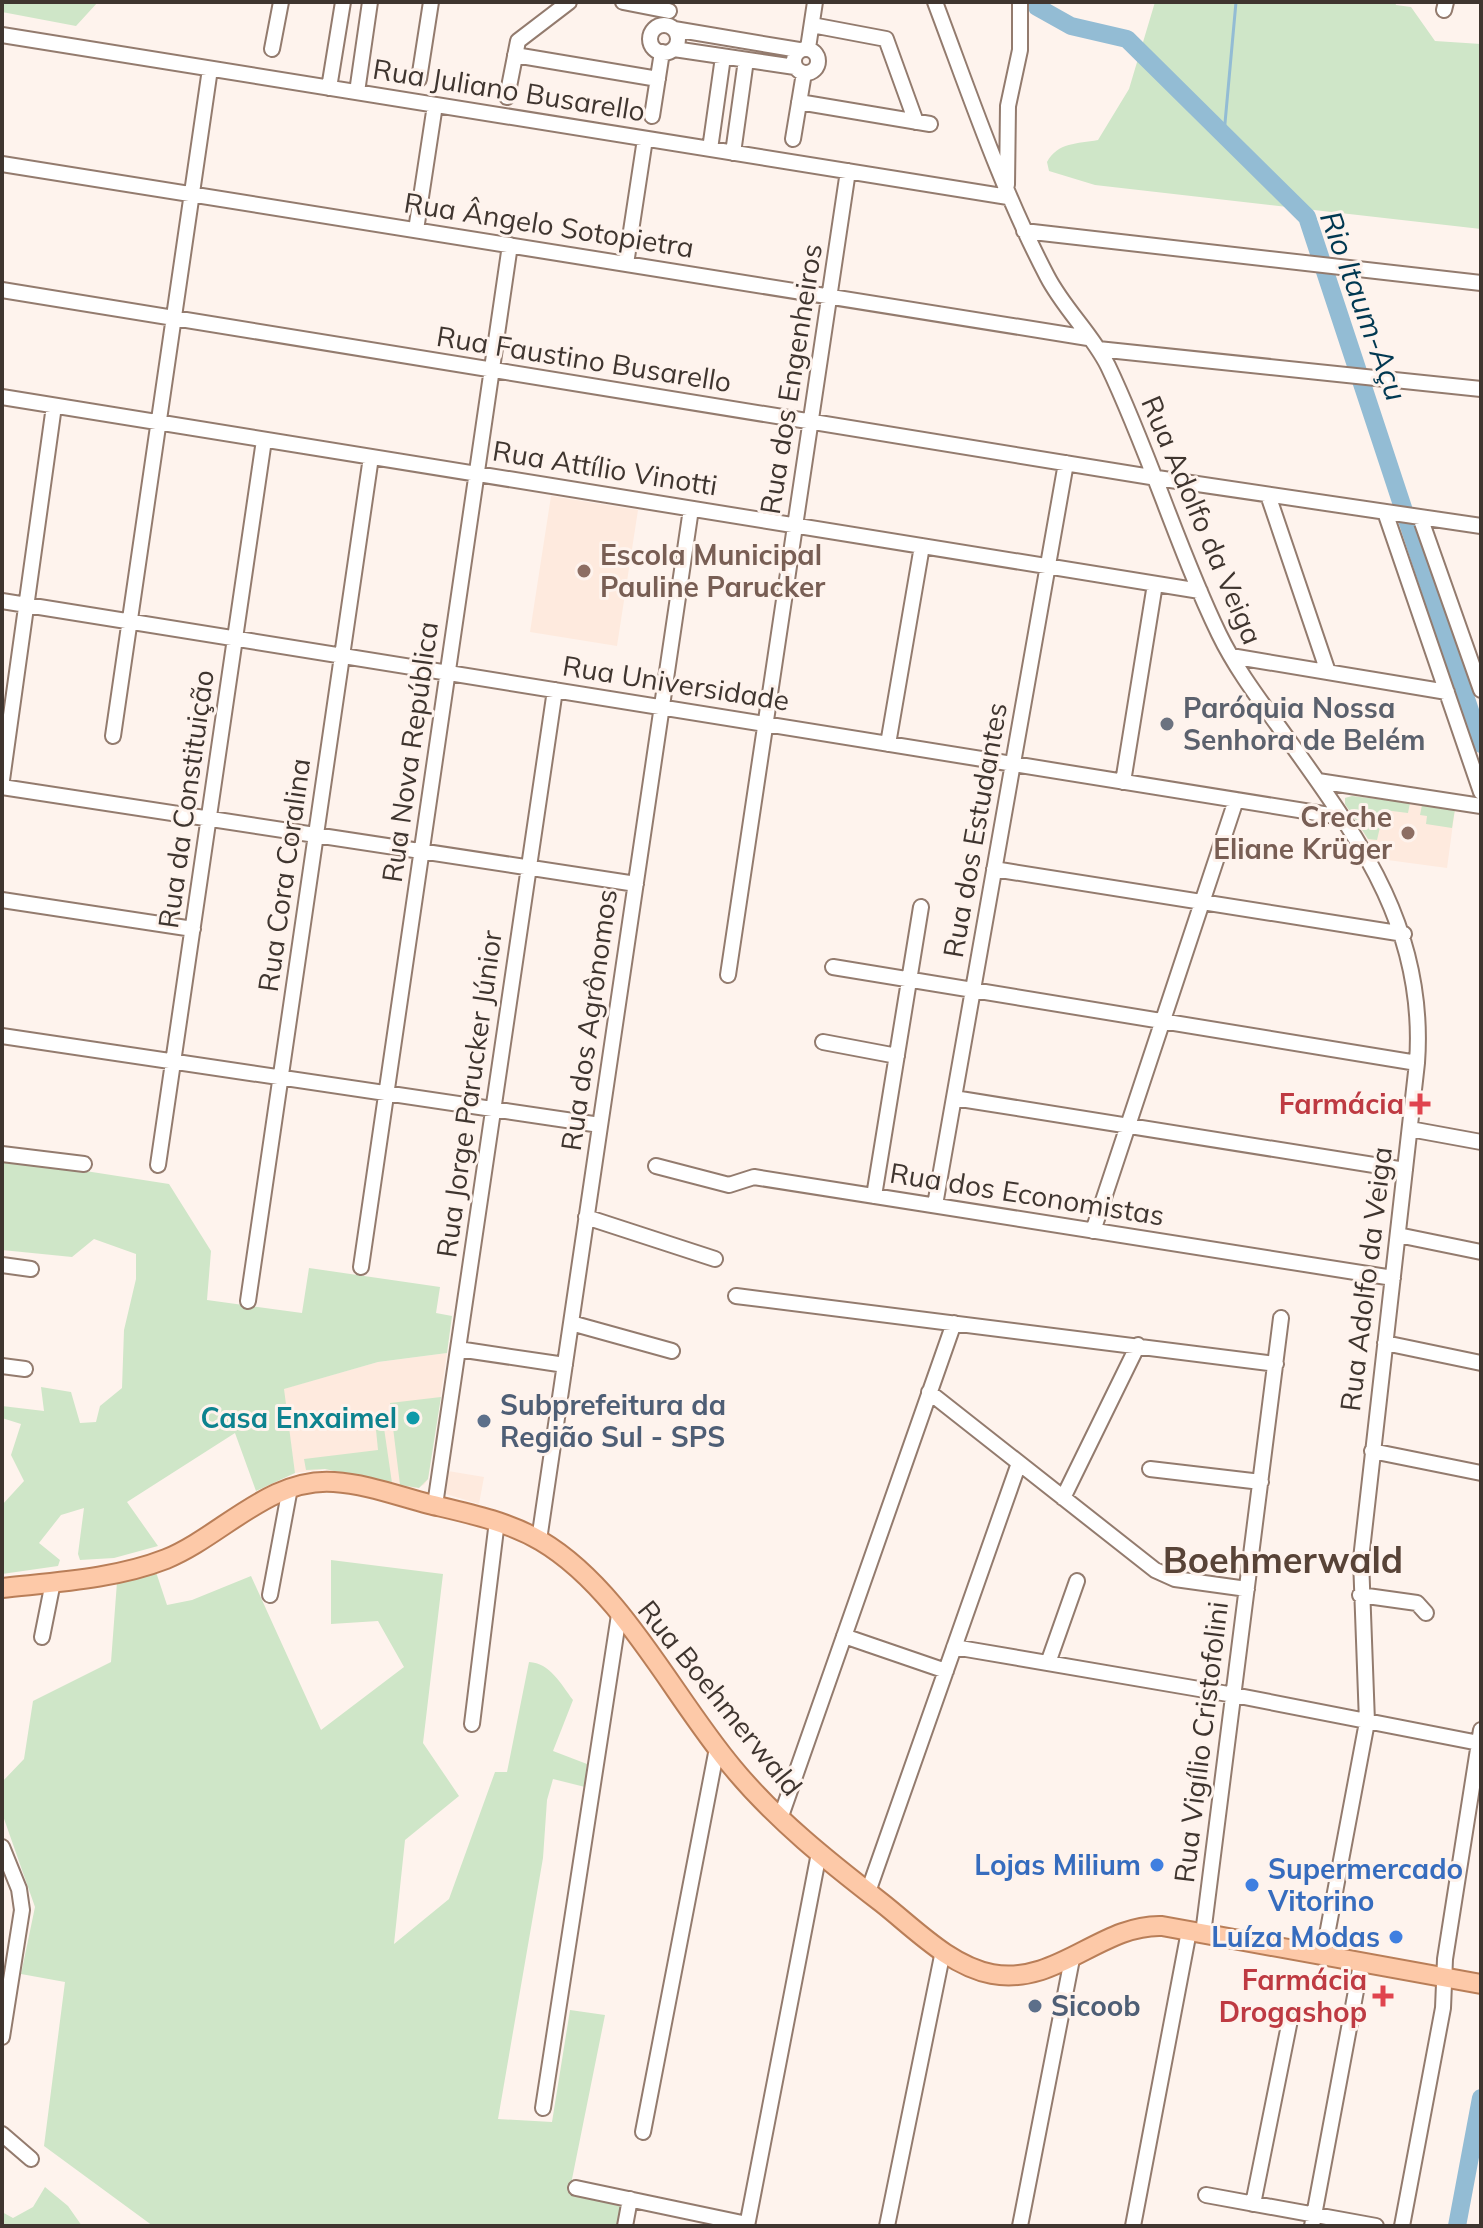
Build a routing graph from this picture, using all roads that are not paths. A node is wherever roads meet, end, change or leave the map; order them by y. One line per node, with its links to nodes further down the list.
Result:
1 (281, 2): 13 (street)
2 (343, 2): 23 (street)
3 (370, 2): 24 (street)
4 (431, 2): 21 (street)
5 (569, 2): 16 (street)
6 (623, 2): 10 (street)
7 (815, 2): 11 (street)
8 (935, 2): 36 (street, Rua Adolfo da Veiga)
9 (1020, 2): 36 (street)
10 (670, 17): 14 (street); 15 (street); 15 (street)
11 (812, 25): 14 (street); 26 (street)
12 (2, 35): 19 (street, Rua Juliano Busarello)
13 (272, 49)
14 (804, 49): 20 (street); 20 (street)
15 (668, 51): 17 (street); 22 (street)
16 (515, 55): 22 (street); 25 (street)
17 (723, 57): 18 (street); 31 (street)
18 (746, 60): 20 (street); 32 (street)
19 (210, 69): 23 (street, Rua Juliano Busarello); 35 (street)
20 (800, 70): 26 (street)
21 (419, 79)
22 (658, 79): 28 (street)
23 (329, 88): 24 (street, Rua Juliano Busarello)
24 (357, 92): 27 (street, Rua Juliano Busarello)
25 (507, 97)
26 (799, 102): 30 (street)
27 (435, 105): 29 (street, Rua Juliano Busarello); 37 (street)
28 (652, 116)
29 (645, 139): 31 (street, Rua Juliano Busarello); 40 (street)
30 (793, 139)
31 (710, 149): 32 (street, Rua Juliano Busarello)
32 (733, 153): 34 (street, Rua Juliano Busarello)
33 (2, 164): 35 (street, Rua Ângelo Sotopietra)
34 (848, 171): 36 (street, Rua Juliano Busarello); 43 (street, Rua dos Engenheiros)
35 (192, 194): 37 (street, Rua Ângelo Sotopietra); 44 (street)
36 (1008, 197): 38 (street, Rua Adolfo da Veiga)
37 (416, 230): 39 (street, Rua Ângelo Sotopietra)
38 (1024, 231): 41 (street); 45 (street, Rua Adolfo da Veiga)
39 (510, 245): 40 (street, Rua Ângelo Sotopietra); 46 (street, Rua Nova República)
40 (626, 264): 43 (street, Rua Ângelo Sotopietra)
41 (1481, 283)
42 (2, 290): 44 (street, Rua Faustino Busarello)
43 (830, 296): 45 (street, Rua Ângelo Sotopietra); 50 (street, Rua dos Engenheiros)
44 (174, 318): 46 (street, Rua Faustino Busarello); 51 (street)
45 (1093, 344): 47 (street, Rua Ângelo Sotopietra); 56 (street, Rua Adolfo da Veiga)
46 (492, 370): 50 (street, Rua Faustino Busarello); 55 (street, Rua Nova República)
47 (1481, 389)
48 (2, 397): 49 (street, Rua Attílio Vinotti)
49 (54, 406): 51 (street, Rua Attílio Vinotti); 67 (street)
50 (811, 422): 54 (street, Rua Faustino Busarello); 60 (street, Rua dos Engenheiros)
51 (159, 423): 52 (street, Rua Attílio Vinotti); 68 (street)
52 (264, 440): 53 (street, Rua Attílio Vinotti); 69 (street, Rua da Constituição)
53 (371, 457): 55 (street, Rua Attílio Vinotti); 70 (street, Rua Cora Coralina)
54 (1066, 463): 56 (street, Rua Faustino Busarello); 63 (street, Rua dos Estudantes)
55 (477, 474): 58 (street, Rua Attílio Vinotti); 73 (street, Rua Nova República)
56 (1157, 478): 57 (street, Rua Faustino Busarello); 65 (street, Rua Adolfo da Veiga)
57 (1268, 495): 59 (street, Rua Faustino Busarello); 72 (street)
58 (691, 509): 60 (street, Rua Attílio Vinotti); 77 (street, Rua dos Agrônomos)
59 (1404, 515): 61 (street, Rua Faustino Busarello); 75 (street); 76 (street)
60 (795, 525): 62 (street, Rua Attílio Vinotti); 78 (street, Rua dos Engenheiros)
61 (1481, 526)
62 (922, 546): 63 (street, Rua Attílio Vinotti); 80 (street)
63 (1047, 566): 64 (street, Rua Attílio Vinotti); 81 (street, Rua dos Estudantes)
64 (1155, 584): 65 (street, Rua Attílio Vinotti); 84 (street)
65 (1200, 591): 71 (street, Rua Adolfo da Veiga)
66 (2, 601): 67 (street, Rua Universidade)
67 (26, 605): 68 (street, Rua Universidade); 82 (street)
68 (129, 622): 69 (street, Rua Universidade); 79 (street)
69 (235, 639): 70 (street, Rua Universidade); 90 (street, Rua da Constituição)
70 (342, 656): 73 (street, Rua Universidade); 91 (street, Rua Cora Coralina)
71 (1231, 656): 72 (street); 83 (street, Rua Adolfo da Veiga)
72 (1328, 672): 76 (street)
73 (448, 673): 74 (street, Rua Universidade); 92 (street, Rua Nova República)
74 (555, 690): 77 (street, Rua Universidade); 93 (street, Rua Jorge Parucker Júnior)
75 (1481, 690)
76 (1447, 692): 86 (street)
77 (662, 707): 78 (street, Rua Universidade); 95 (street, Rua dos Agrônomos)
78 (766, 724): 80 (street, Rua Universidade); 102 (street, Rua dos Engenheiros)
79 (113, 736)
80 (888, 744): 81 (street, Rua Universidade)
81 (1013, 764): 84 (street, Rua Universidade); 94 (street, Rua dos Estudantes)
82 (2, 780)
83 (1318, 781): 88 (street); 89 (street, Rua Adolfo da Veiga)
84 (1123, 782): 87 (street, Rua Universidade)
85 (2, 787): 90 (street)
86 (1481, 792)
87 (1236, 800): 89 (street, Rua Universidade); 97 (street)
88 (1481, 806)
89 (1342, 817): 100 (street, Rua Adolfo da Veiga)
90 (209, 819): 91 (street); 99 (street, Rua da Constituição)
91 (316, 835): 92 (street); 111 (street, Rua Cora Coralina)
92 (422, 851): 93 (street); 112 (street, Rua Nova República)
93 (529, 868): 95 (street); 114 (street, Rua Jorge Parucker Júnior)
94 (994, 869): 97 (street); 104 (street, Rua dos Estudantes)
95 (636, 884): 115 (street, Rua dos Agrônomos)
96 (2, 900): 99 (street)
97 (1202, 902): 100 (street); 105 (street)
98 (921, 907): 103 (street)
99 (193, 929): 109 (street, Rua da Constituição)
100 (1404, 934): 110 (street, Rua Adolfo da Veiga)
101 (833, 967): 103 (street)
102 (728, 975)
103 (909, 980): 104 (street); 108 (street)
104 (973, 990): 105 (street); 113 (street, Rua dos Estudantes)
105 (1162, 1022): 110 (street); 116 (street)
106 (2, 1036): 109 (street)
107 (823, 1042): 108 (street)
108 (897, 1056): 124 (street)
109 (173, 1061): 111 (street); 121 (street, Rua da Constituição)
110 (1417, 1063): 117 (street, Rua Adolfo da Veiga)
111 (280, 1077): 112 (street); 136 (street, Rua Cora Coralina)
112 (387, 1093): 114 (street); 132 (street, Rua Nova República)
113 (954, 1098): 116 (street); 125 (street, Rua dos Estudantes)
114 (493, 1109): 115 (street); 142 (street, Rua Jorge Parucker Júnior)
115 (600, 1125): 126 (street, Rua dos Agrônomos)
116 (1128, 1126): 123 (street); 127 (street)
117 (1410, 1129): 118 (street); 123 (street, Rua Adolfo da Veiga)
118 (1481, 1142)
119 (2, 1154): 120 (street)
120 (84, 1164)
121 (158, 1165)
122 (656, 1166): 124 (street, Rua dos Economistas)
123 (1405, 1170): 128 (street, Rua Adolfo da Veiga)
124 (874, 1196): 125 (street, Rua dos Economistas)
125 (935, 1205): 127 (street, Rua dos Economistas)
126 (586, 1217): 130 (street); 138 (street, Rua dos Agrônomos)
127 (1093, 1231): 134 (street, Rua dos Economistas)
128 (1398, 1235): 129 (street); 134 (street, Rua Adolfo da Veiga)
129 (1481, 1252)
130 (715, 1259)
131 (2, 1265): 133 (street)
132 (361, 1267)
133 (31, 1269)
134 (1393, 1278): 140 (street, Rua Adolfo da Veiga)
135 (736, 1296): 139 (street)
136 (248, 1301)
137 (1281, 1318): 145 (street, Rua Vigílio Cristofolini)
138 (571, 1323): 143 (street); 146 (street, Rua dos Agrônomos)
139 (954, 1323): 141 (street); 149 (street)
140 (1385, 1343): 144 (street); 150 (street, Rua Adolfo da Veiga)
141 (1138, 1345): 145 (street); 156 (street)
142 (458, 1349): 146 (street); 157 (street, Rua Jorge Parucker Júnior)
143 (672, 1351)
144 (1481, 1363)
145 (1276, 1364): 154 (street, Rua Vigílio Cristofolini)
146 (565, 1365): 159 (street, Rua dos Agrônomos)
147 (2, 1366): 148 (street)
148 (25, 1369)
149 (929, 1392): 151 (street); 168 (street)
150 (1372, 1451): 153 (street); 165 (street, Rua Adolfo da Veiga)
151 (1019, 1463): 156 (street); 170 (street)
152 (1150, 1469): 154 (street)
153 (1481, 1473)
154 (1261, 1482): 163 (street, Rua Vigílio Cristofolini)
155 (290, 1488): 157 (main road, Rua Boehmerwald); 161 (main road, Rua Boehmerwald); 164 (street)
156 (1063, 1498): 163 (street)
157 (435, 1505): 158 (main road, Rua Boehmerwald)
158 (497, 1521): 159 (main road, Rua Boehmerwald); 175 (street)
159 (539, 1540): 167 (main road, Rua Boehmerwald)
160 (1077, 1581): 171 (street)
161 (53, 1582): 162 (main road, Rua Boehmerwald); 169 (street)
162 (2, 1588)
163 (1247, 1589): 173 (street, Rua Vigílio Cristofolini)
164 (270, 1595)
165 (1360, 1595): 166 (street); 174 (street, Rua Adolfo da Veiga)
166 (1426, 1613)
167 (619, 1615): 177 (main road, Rua Boehmerwald); 192 (street)
168 (844, 1636): 172 (street); 178 (street)
169 (42, 1637)
170 (954, 1647): 171 (street); 172 (street)
171 (1048, 1663): 173 (street)
172 (946, 1671): 181 (street)
173 (1234, 1695): 174 (street); 182 (street, Rua Vigílio Cristofolini)
174 (1367, 1722): 176 (street); 185 (street, Rua Adolfo da Veiga)
175 (472, 1724)
176 (1480, 1736): 188 (street)
177 (717, 1748): 178 (main road, Rua Boehmerwald); 193 (street)
178 (780, 1819): 179 (main road, Rua Boehmerwald)
179 (819, 1853): 181 (main road, Rua Boehmerwald); 201 (street)
180 (4, 1855): 184 (street)
181 (868, 1892): 183 (main road, Rua Boehmerwald)
182 (1196, 1932): 185 (main road, Rua Boehmerwald); 186 (main road, Rua Boehmerwald); 205 (street, Rua Vigílio Cristofolini)
183 (943, 1951): 186 (main road, Rua Boehmerwald); 203 (street)
184 (8, 1955): 191 (street)
185 (1323, 1956): 187 (main road, Rua Boehmerwald)
186 (1072, 1959): 204 (street)
187 (1361, 1964): 188 (main road, Rua Boehmerwald); 200 (street)
188 (1444, 1978): 189 (main road, Rua Boehmerwald); 207 (street)
189 (1481, 1984)
190 (1290, 2020): 199 (street)
191 (2, 2037)
192 (543, 2108)
193 (643, 2132)
194 (2, 2134): 195 (street)
195 (31, 2159)
196 (576, 2188): 198 (street)
197 (1206, 2195): 199 (street)
198 (630, 2199): 201 (street); 202 (street)
199 (1253, 2204): 200 (street)
200 (1313, 2220): 206 (street)
201 (747, 2225)
202 (625, 2226)
203 (887, 2226)
204 (1020, 2226)
205 (1133, 2226)
206 (1376, 2226)
207 (1402, 2226)

